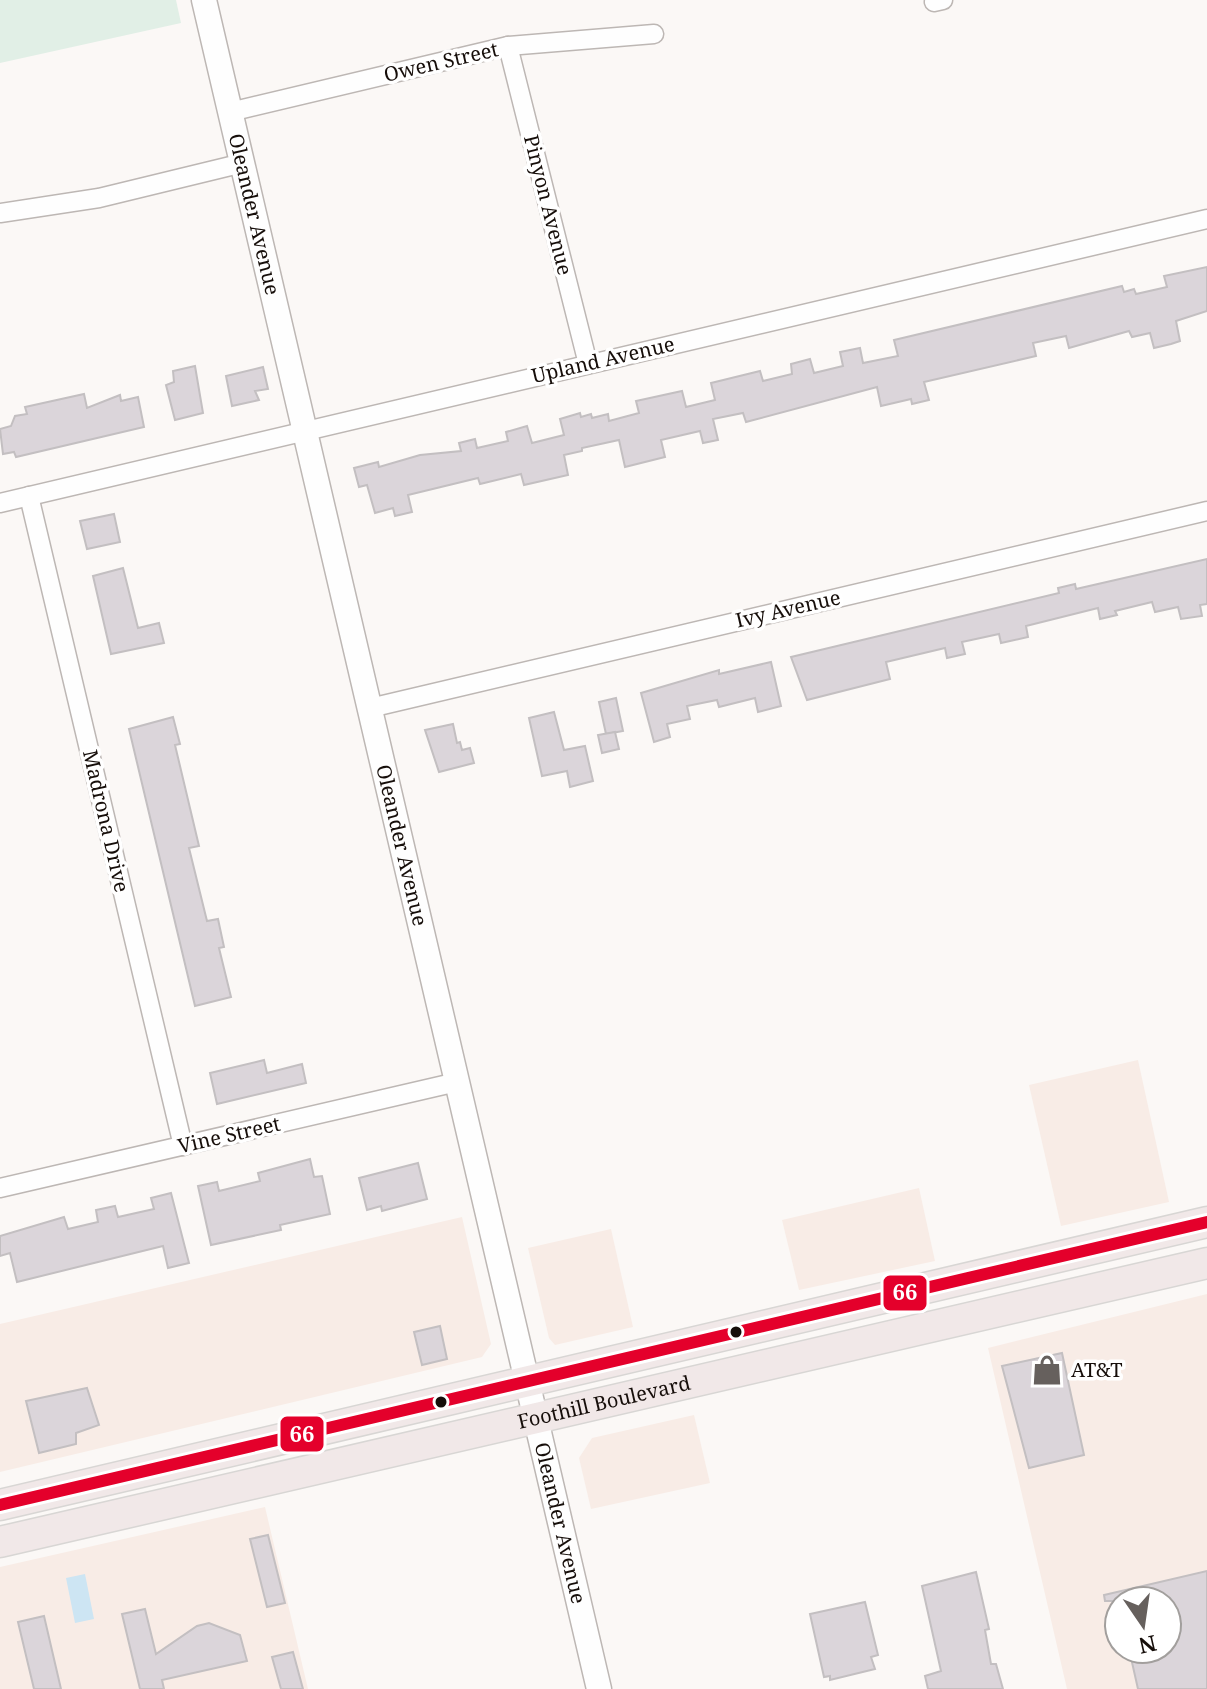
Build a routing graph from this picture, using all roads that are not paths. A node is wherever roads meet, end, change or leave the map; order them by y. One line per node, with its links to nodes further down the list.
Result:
1 (204, 0): 4 (street, Oleander Avenue)
2 (654, 34): 3 (street, Owen Street)
3 (508, 46): 4 (street, Owen Street); 8 (street, Pinyon Avenue)
4 (230, 112): 5 (street, Oleander Avenue)
5 (243, 163): 6 (street); 9 (street, Oleander Avenue)
6 (0, 213)
7 (1207, 219): 8 (street, Upland Avenue)
8 (588, 364): 9 (street, Upland Avenue)
9 (305, 431): 10 (street, Upland Avenue); 13 (street, Oleander Avenue)
10 (29, 496): 11 (street, Upland Avenue); 15 (street, Madrona Drive)
11 (0, 503)
12 (1207, 511): 13 (street, Ivy Avenue)
13 (370, 708): 14 (street, Oleander Avenue)
14 (457, 1082): 15 (street, Vine Street); 21 (street, Oleander Avenue)
15 (183, 1146): 16 (street, Vine Street)
16 (0, 1188)
17 (1207, 1222): 21 (main road, Foothill Boulevard)
18 (1207, 1241): 20 (main road)
19 (1207, 1263): 20 (main road, Foothill Boulevard)
20 (1079, 1293): 22 (main road, Foothill Boulevard)
21 (527, 1383): 22 (street, Oleander Avenue); 23 (main road, Foothill Boulevard)
22 (535, 1419): 24 (main road, Foothill Boulevard); 25 (street, Oleander Avenue)
23 (0, 1505)
24 (0, 1542)
25 (599, 1689)

